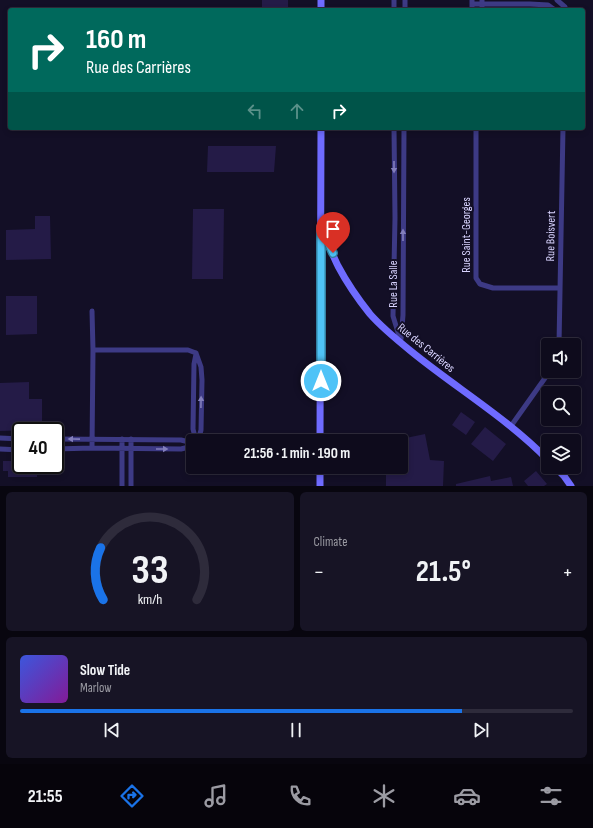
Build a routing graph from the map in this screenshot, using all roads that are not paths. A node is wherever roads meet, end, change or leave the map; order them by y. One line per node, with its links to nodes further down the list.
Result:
1 (558, 1): 5 (street)
2 (472, 5): 3 (street)
3 (482, 5): 4 (street)
4 (552, 8)
5 (565, 8)
6 (321, 130): 13 (main road)
7 (394, 130): 11 (street, Rue La Salle, one-way to 11)
8 (404, 130): 12 (street, Rue La Salle)
9 (476, 130): 14 (street, Rue Saint-Georges)
10 (562, 130): 14 (street, Rue Boisvert)
11 (395, 218): 12 (street); 17 (street, Rue La Salle)
12 (403, 218): 17 (street, Rue La Salle, one-way to 12)
13 (321, 227): 17 (main road, Rue des Carrières); 24 (main road)
14 (560, 288): 16 (street, Rue Boisvert)
15 (92, 311): 18 (street)
16 (558, 338)
17 (401, 344): 21 (main road, Rue des Carrières)
18 (93, 350): 19 (street); 29 (street)
19 (196, 353): 22 (street); 23 (street, one-way to 19)
20 (545, 378): 21 (street)
21 (511, 426): 39 (main road, Rue des Carrières)
22 (195, 434)
23 (200, 434)
24 (320, 434)
25 (0, 438): 26 (street)
26 (12, 439)
27 (64, 439): 29 (street, one-way to 27)
28 (122, 439): 29 (street); 30 (street); 37 (street)
29 (92, 440): 34 (street)
30 (131, 440): 31 (street); 38 (street)
31 (186, 442)
32 (186, 447): 38 (street, one-way to 32)
33 (0, 448): 35 (street)
34 (92, 448): 36 (street); 37 (street)
35 (12, 449)
36 (64, 449)
37 (122, 449): 38 (street); 42 (street)
38 (131, 449): 43 (street)
39 (541, 453)
40 (320, 474): 44 (main road)
41 (562, 474): 45 (main road)
42 (122, 486)
43 (131, 486)
44 (320, 486)
45 (571, 486)

